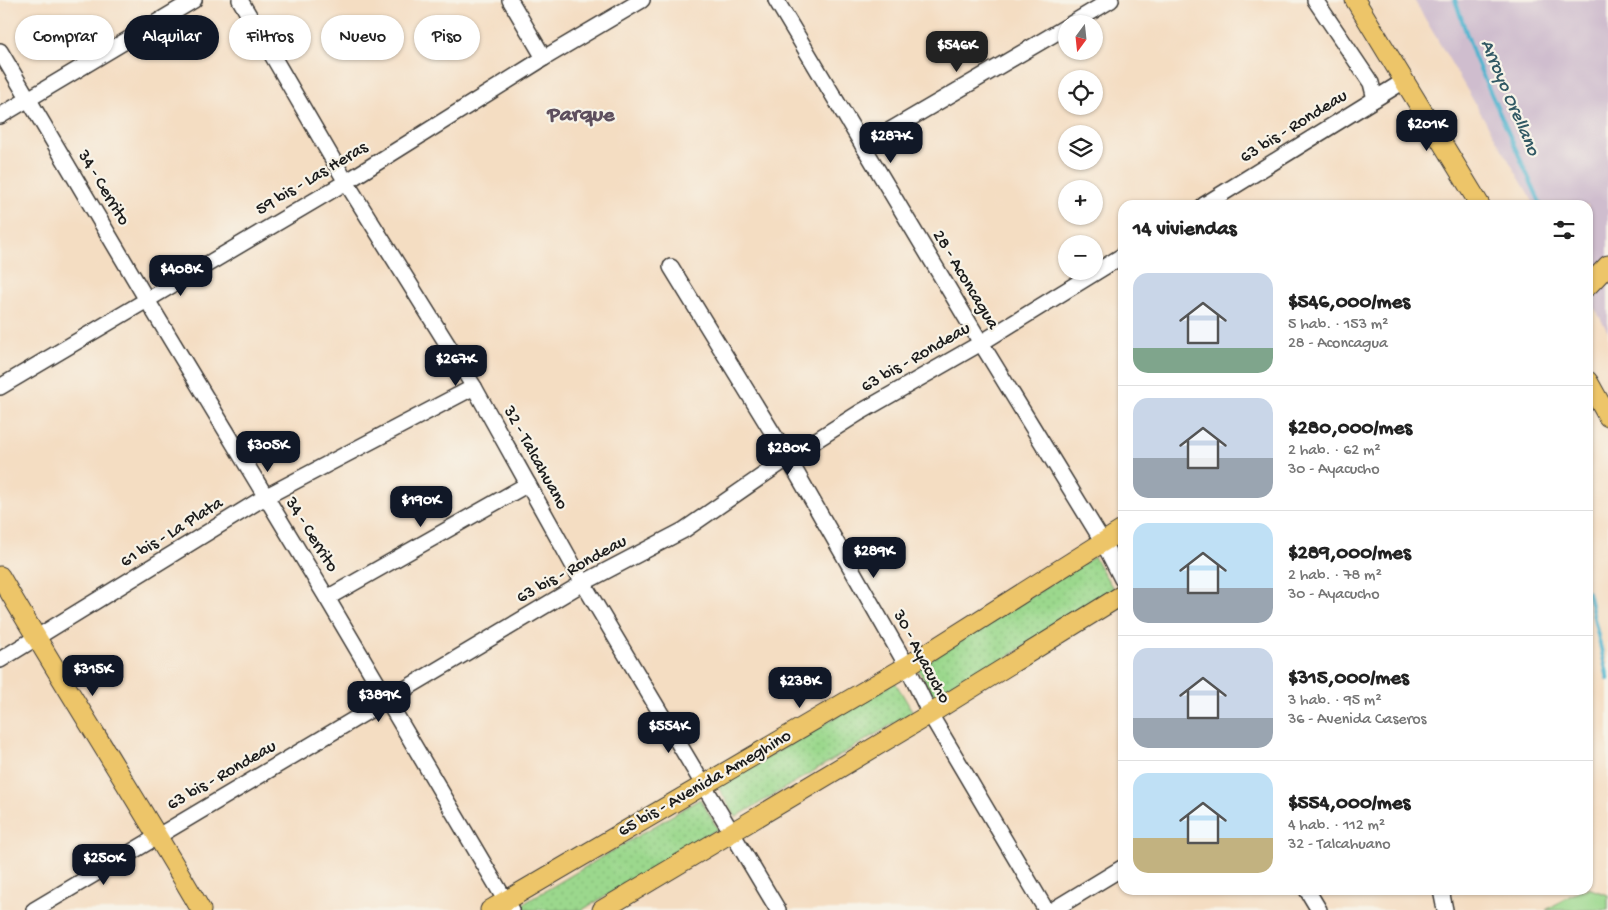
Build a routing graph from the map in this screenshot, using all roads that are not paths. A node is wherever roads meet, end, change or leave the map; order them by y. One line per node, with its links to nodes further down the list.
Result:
1 (194, 0): 14 (street)
2 (240, 0): 18 (street, 32 - Talcahuano)
3 (510, 0): 12 (street)
4 (642, 0): 12 (street, 59 bis - Las Heras)
5 (776, 0): 17 (street, 28 - Aconcagua)
6 (1111, 0): 9 (street)
7 (1315, 0): 15 (street)
8 (1355, 0): 13 (main road)
9 (1086, 15)
10 (1058, 31): 17 (street)
11 (0, 51): 14 (street, 34 - Cerrito)
12 (544, 58): 18 (street, 59 bis - Las Heras)
13 (1404, 81): 15 (street, 63 bis - Rondeau); 20 (main road)
14 (28, 99): 16 (street); 27 (street, 34 - Cerrito)
15 (1375, 99): 19 (street, 63 bis - Rondeau)
16 (0, 116)
17 (863, 146): 28 (street, 28 - Aconcagua)
18 (346, 182): 27 (street, 59 bis - Las Heras); 30 (street, 32 - Talcahuano)
19 (1212, 200)
20 (1477, 200)
21 (1118, 258): 28 (street, 63 bis - Rondeau)
22 (1608, 266): 24 (main road)
23 (671, 267): 33 (street, 30 - Ayacucho)
24 (1593, 281)
25 (1608, 284): 26 (main road)
26 (1593, 286)
27 (147, 300): 29 (street, 59 bis - Las Heras); 35 (street, 34 - Cerrito)
28 (981, 343): 33 (street, 63 bis - Rondeau); 37 (street, 28 - Aconcagua)
29 (0, 387)
30 (474, 387): 34 (street, 32 - Talcahuano); 35 (street, 61 bis - La Plata)
31 (1593, 390): 32 (main road)
32 (1608, 417)
33 (788, 458): 40 (street, 63 bis - Rondeau); 45 (street, 30 - Ayacucho)
34 (528, 484): 40 (street, 32 - Talcahuano); 42 (street)
35 (265, 497): 42 (street, 34 - Cerrito); 43 (street, 61 bis - La Plata)
36 (1118, 533): 37 (main road, 65 bis - Avenida Ameghino)
37 (1103, 542): 38 (street, 28 - Aconcagua); 45 (main road, 65 bis - Avenida Ameghino)
38 (1118, 571)
39 (0, 576): 43 (main road)
40 (583, 583): 46 (street, 63 bis - Rondeau); 48 (street, 32 - Talcahuano)
41 (1118, 597): 47 (main road)
42 (327, 598): 46 (street, 34 - Cerrito)
43 (36, 638): 44 (street, 61 bis - La Plata); 50 (main road)
44 (0, 660)
45 (906, 666): 47 (street, 30 - Ayacucho); 48 (main road, 65 bis - Avenida Ameghino)
46 (387, 701): 50 (street, 63 bis - Rondeau); 54 (street, 34 - Cerrito)
47 (930, 714): 49 (main road); 59 (street, 30 - Ayacucho)
48 (704, 784): 49 (street, 32 - Talcahuano); 54 (main road, 65 bis - Avenida Ameghino)
49 (732, 832): 57 (main road); 58 (street, 32 - Talcahuano)
50 (158, 835): 55 (street, 63 bis - Rondeau); 56 (main road)
51 (1118, 870): 60 (street)
52 (1310, 895): 61 (street)
53 (1442, 895): 62 (street)
54 (502, 907)
55 (34, 910)
56 (202, 910)
57 (602, 910)
58 (778, 910)
59 (1046, 910)
60 (1053, 910)
61 (1319, 910)
62 (1445, 910)

